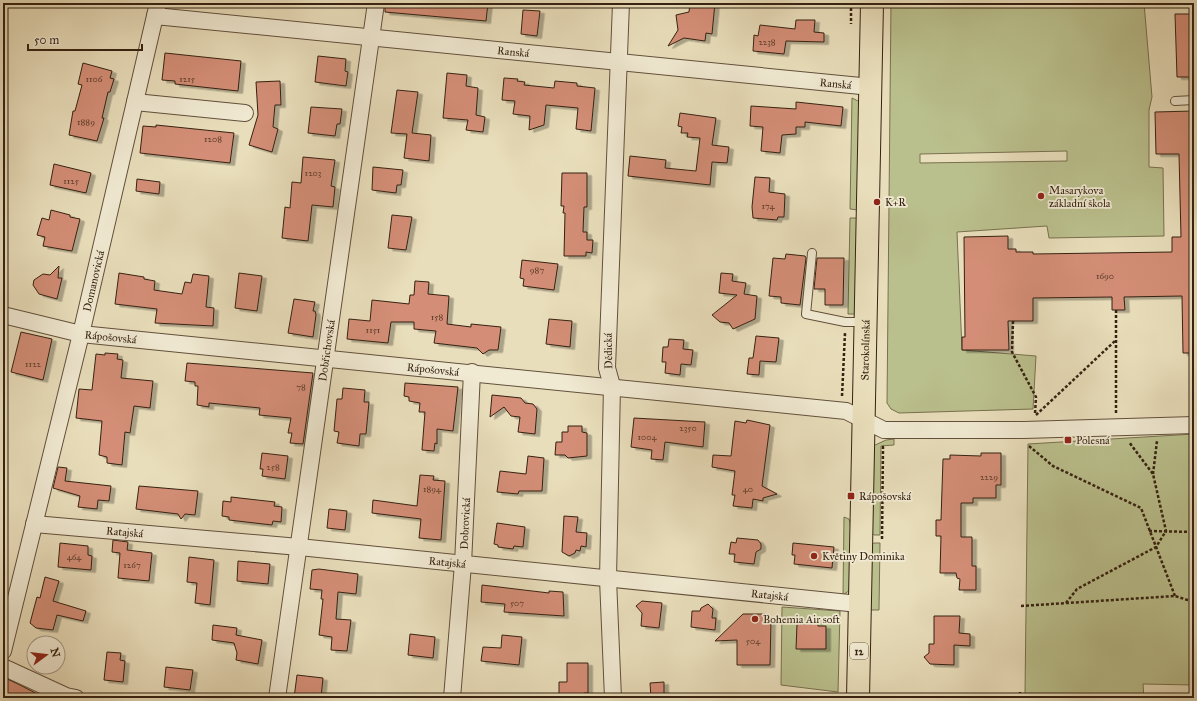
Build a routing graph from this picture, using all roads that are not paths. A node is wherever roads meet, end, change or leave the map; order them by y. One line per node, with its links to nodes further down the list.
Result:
1 (376, 3): 5 (street, Dobřichovská)
2 (621, 3): 6 (street, Dědická)
3 (872, 3): 7 (main road, Starokolínská / 12)
4 (157, 9): 5 (street, Ranská); 10 (street, Domanovická)
5 (371, 38): 6 (street, Ranská); 16 (street, Dobřichovská)
6 (618, 61): 7 (street, Ranská); 18 (street, Dědická)
7 (871, 87): 14 (main road, Starokolínská / 12)
8 (1175, 100): 9 (lane)
9 (1194, 100)
10 (135, 102): 11 (street); 15 (street, Domanovická)
11 (245, 113)
12 (812, 253): 14 (lane)
13 (3, 315): 15 (street, Rápošovská)
14 (866, 322): 19 (main road, Starokolínská / 12)
15 (81, 334): 16 (street, Rápošovská); 21 (street, Domanovická)
16 (326, 358): 17 (street, Rápošovská); 22 (street, Dobřichovská)
17 (472, 372): 18 (street, Rápošovská); 23 (street, Dobrovická)
18 (612, 386): 19 (street, Rápošovská); 24 (street, Dědická)
19 (864, 419): 20 (street); 25 (main road, Starokolínská / 12)
20 (1194, 425)
21 (34, 524): 22 (street, Ratajská); 26 (street, Domanovická)
22 (299, 547): 23 (street, Ratajská); 29 (street, Dobřichovská)
23 (463, 564): 24 (street, Ratajská); 30 (street, Dobrovická)
24 (608, 579): 25 (street, Ratajská); 31 (street, Dědická)
25 (859, 604): 32 (main road, Starokolínská / 12)
26 (3, 650)
27 (3, 667): 28 (street)
28 (76, 698)
29 (277, 698)
30 (452, 698)
31 (613, 698)
32 (858, 698)

